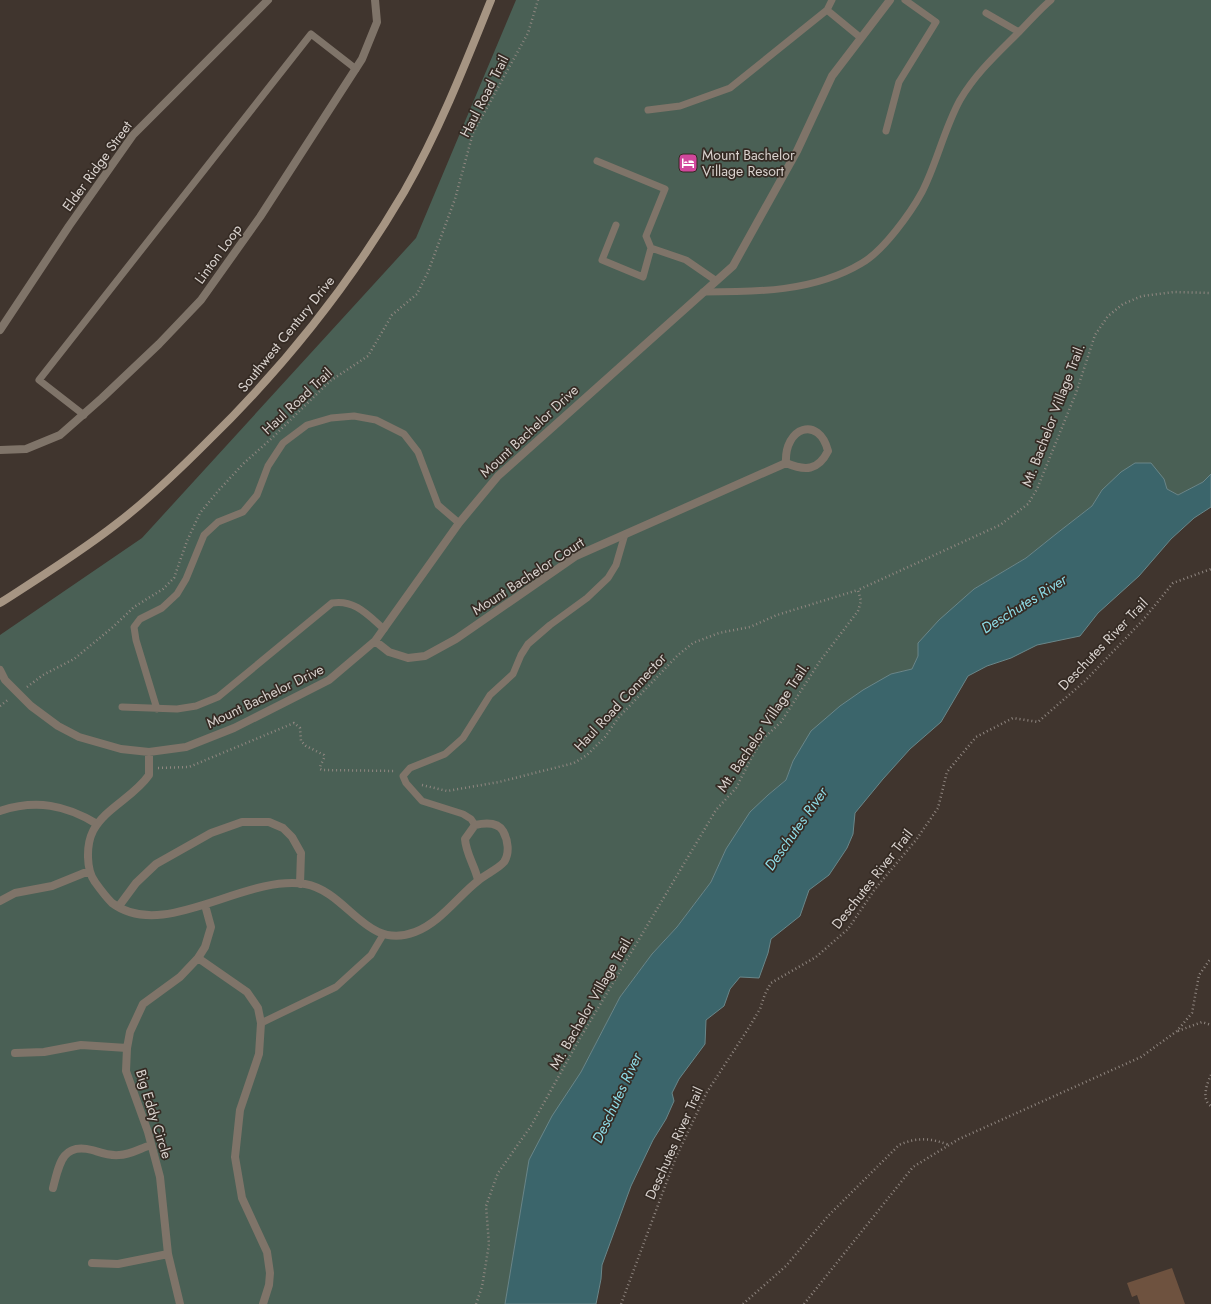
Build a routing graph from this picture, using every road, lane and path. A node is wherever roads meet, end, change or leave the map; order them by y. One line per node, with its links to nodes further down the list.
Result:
1 (268, 0): 22 (street, Elder Ridge Street)
2 (375, 0): 13 (street, Linton Loop)
3 (491, 0): 30 (main road, Southwest Century Drive)
4 (538, 0): 34 (path, Haul Road Trail)
5 (832, 0): 9 (lane)
6 (890, 0): 12 (street, Mount Bachelor Drive)
7 (905, 0): 15 (lane)
8 (1047, 1): 11 (lane)
9 (827, 10): 12 (lane); 14 (lane)
10 (986, 13): 11 (lane)
11 (1019, 32): 20 (lane)
12 (861, 38): 19 (street, Mount Bachelor Drive)
13 (356, 69): 23 (street, Linton Loop); 23 (lane)
14 (648, 110)
15 (886, 130)
16 (596, 161): 18 (lane)
17 (616, 225): 18 (lane)
18 (651, 248): 19 (lane)
19 (715, 280): 20 (street, Mount Bachelor Drive)
20 (703, 292): 26 (street, Mount Bachelor Drive)
21 (1211, 293): 29 (path, Mt. Bachelor Village Trail.)
22 (0, 330)
23 (84, 415): 24 (street, Linton Loop)
24 (0, 450)
25 (786, 463): 25 (street); 27 (street, Mount Bachelor Court)
26 (458, 523): 31 (street, Mount Bachelor Drive); 37 (lane)
27 (625, 534): 32 (street, Mount Bachelor Court); 40 (lane)
28 (1211, 569): 69 (path, Deschutes River Trail)
29 (858, 590): 41 (path, Haul Road Connector); 68 (path, Mt. Bachelor Village Trail.)
30 (0, 603)
31 (384, 629): 32 (street, Mount Bachelor Drive); 37 (lane)
32 (375, 640): 38 (street, Mount Bachelor Drive)
33 (0, 670): 34 (street, Mount Bachelor Drive)
34 (18, 693): 35 (path, Haul Road Trail); 38 (street, Mount Bachelor Drive)
35 (0, 706)
36 (122, 707): 37 (lane)
37 (157, 708)
38 (149, 752): 39 (street)
39 (150, 767): 40 (path); 43 (street)
40 (405, 772): 44 (lane)
41 (419, 783)
42 (0, 811): 43 (street)
43 (97, 824): 45 (street)
44 (475, 825): 46 (street); 46 (street)
45 (89, 871): 48 (street); 50 (street)
46 (478, 880): 51 (street)
47 (300, 884): 49 (street); 50 (street); 51 (street)
48 (0, 901)
49 (205, 905): 50 (street); 52 (street, Big Eddy Circle)
50 (119, 906)
51 (383, 935): 54 (lane)
52 (198, 958): 54 (street); 57 (street, Big Eddy Circle)
53 (1211, 958): 56 (path)
54 (261, 1023): 67 (street)
55 (1211, 1025): 56 (path)
56 (1177, 1031): 62 (path)
57 (127, 1048): 58 (street); 61 (street, Big Eddy Circle)
58 (15, 1054)
59 (1211, 1075): 60 (path)
60 (1211, 1106)
61 (151, 1145): 63 (street); 64 (street, Big Eddy Circle)
62 (950, 1145): 70 (path); 71 (path)
63 (53, 1188)
64 (168, 1254): 65 (street); 66 (street, Big Eddy Circle)
65 (92, 1263)
66 (180, 1304)
67 (263, 1304)
68 (476, 1304)
69 (621, 1304)
70 (743, 1304)
71 (804, 1304)

